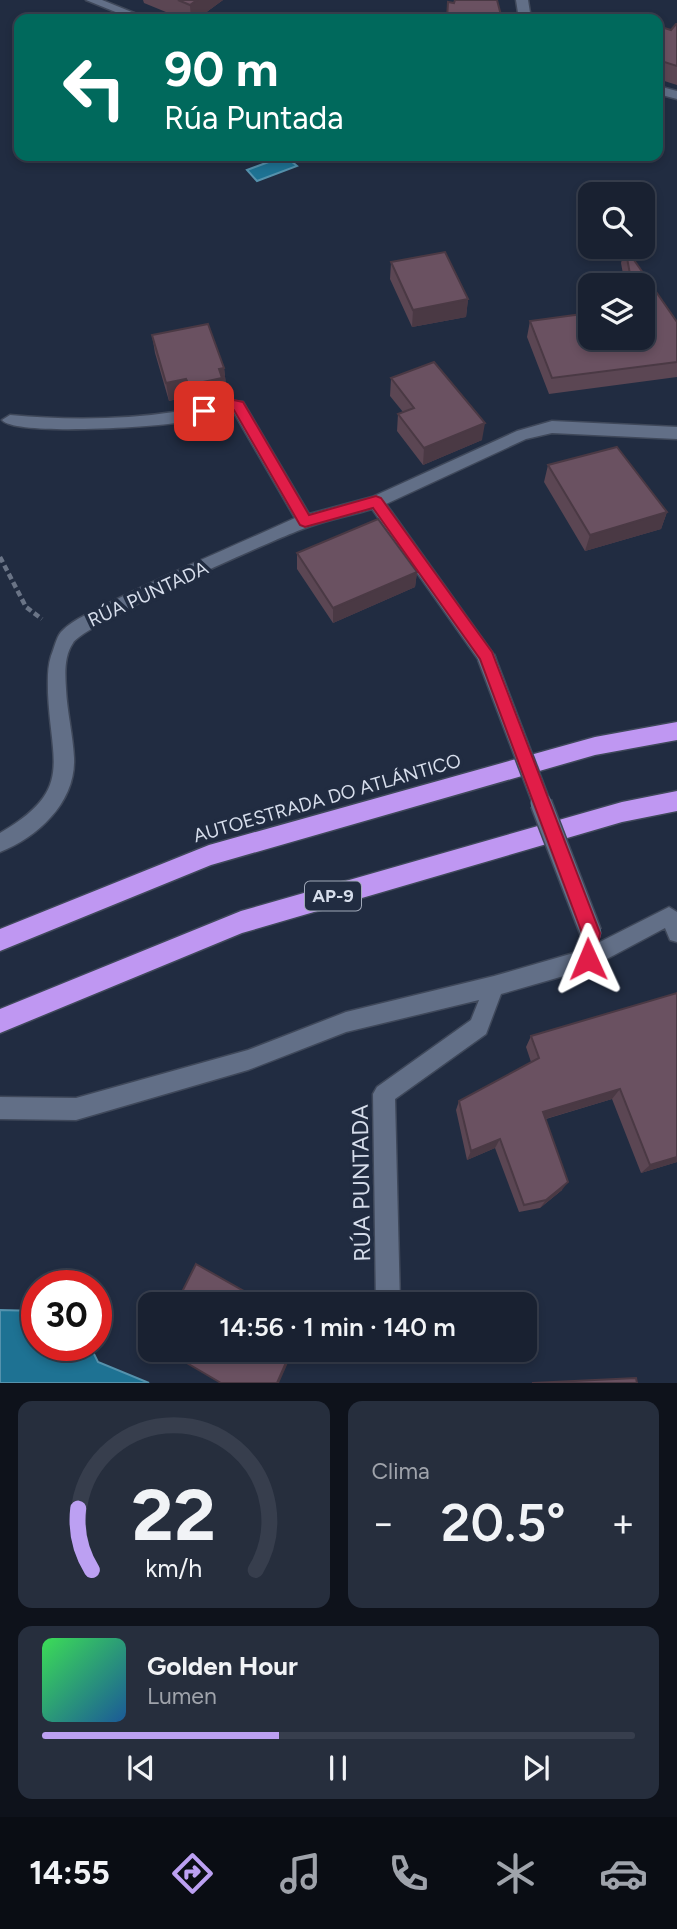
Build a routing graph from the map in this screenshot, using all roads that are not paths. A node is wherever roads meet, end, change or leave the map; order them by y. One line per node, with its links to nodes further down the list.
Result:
1 (92, 0): 2 (street)
2 (130, 14)
3 (10, 419): 6 (street)
4 (677, 433): 5 (street, RÚA PUNTADA)
5 (376, 502): 6 (street, RÚA PUNTADA); 12 (street, bridge)
6 (305, 522): 9 (street, RÚA PUNTADA)
7 (677, 731): 11 (highway, AUTOESTRADA DO ATLÁNTICO)
8 (677, 801): 14 (highway, AP-9)
9 (0, 843)
10 (677, 933): 12 (street)
11 (0, 940)
12 (588, 959): 13 (street)
13 (494, 986): 15 (street); 16 (street, RÚA PUNTADA)
14 (0, 1021)
15 (0, 1108)
16 (388, 1292)

